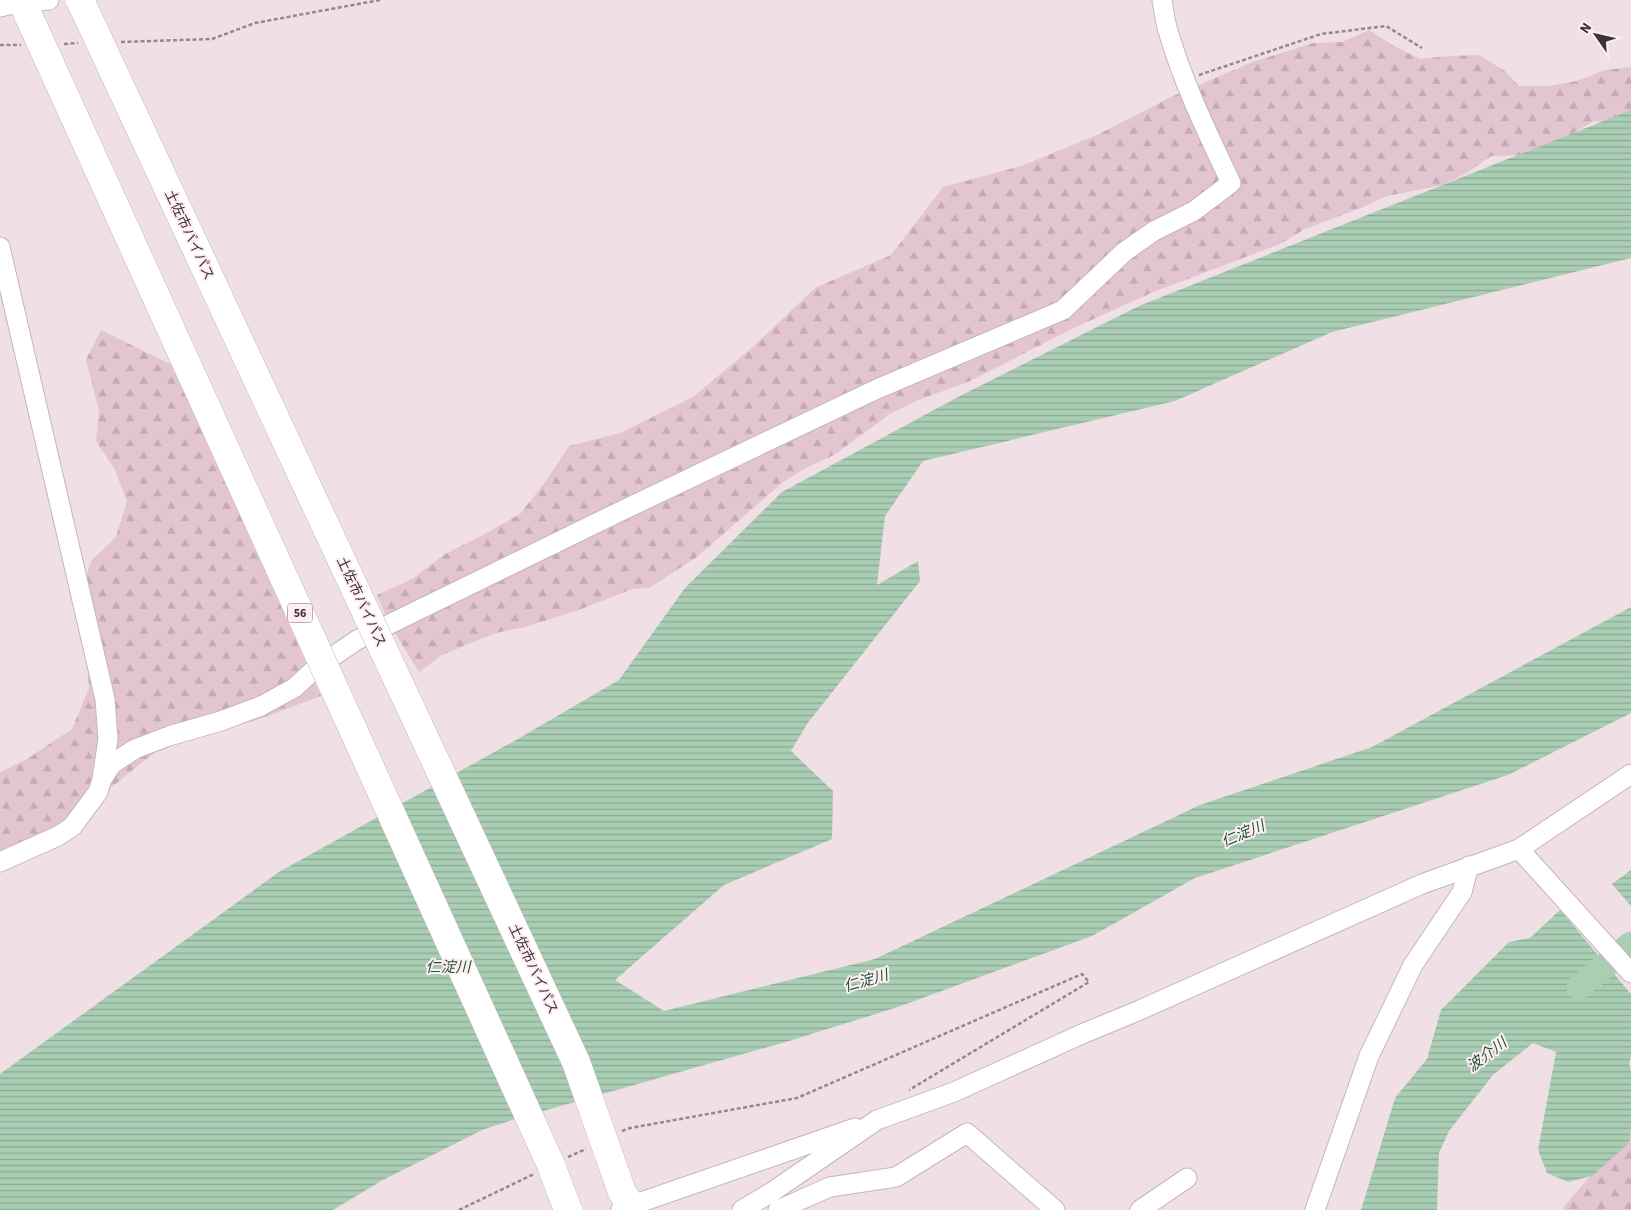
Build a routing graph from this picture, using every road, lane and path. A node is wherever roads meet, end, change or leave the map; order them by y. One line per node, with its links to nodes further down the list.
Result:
1 (80, 0): 26 (highway, 土佐市バイパス, bridge)
2 (380, 0): 5 (path)
3 (1162, 0): 11 (street)
4 (24, 5): 28 (highway, 56, bridge)
5 (116, 42)
6 (87, 43): 7 (path)
7 (58, 44)
8 (29, 45): 9 (path)
9 (0, 46)
10 (1422, 48): 11 (path)
11 (1185, 80): 14 (street)
12 (0, 247): 14 (street)
13 (1631, 774): 15 (street)
14 (102, 779): 16 (street)
15 (1519, 849): 17 (street); 18 (street)
16 (0, 862)
17 (1469, 866): 20 (street); 33 (street)
18 (1631, 973)
19 (904, 1093): 21 (path)
20 (880, 1119): 26 (street); 29 (street)
21 (621, 1132)
22 (594, 1145): 23 (path)
23 (567, 1158)
24 (540, 1171): 27 (path)
25 (1187, 1178): 32 (street)
26 (626, 1206)
27 (459, 1210)
28 (568, 1210)
29 (742, 1210)
30 (778, 1210): 31 (street)
31 (1055, 1210)
32 (1140, 1210)
33 (1315, 1210)

